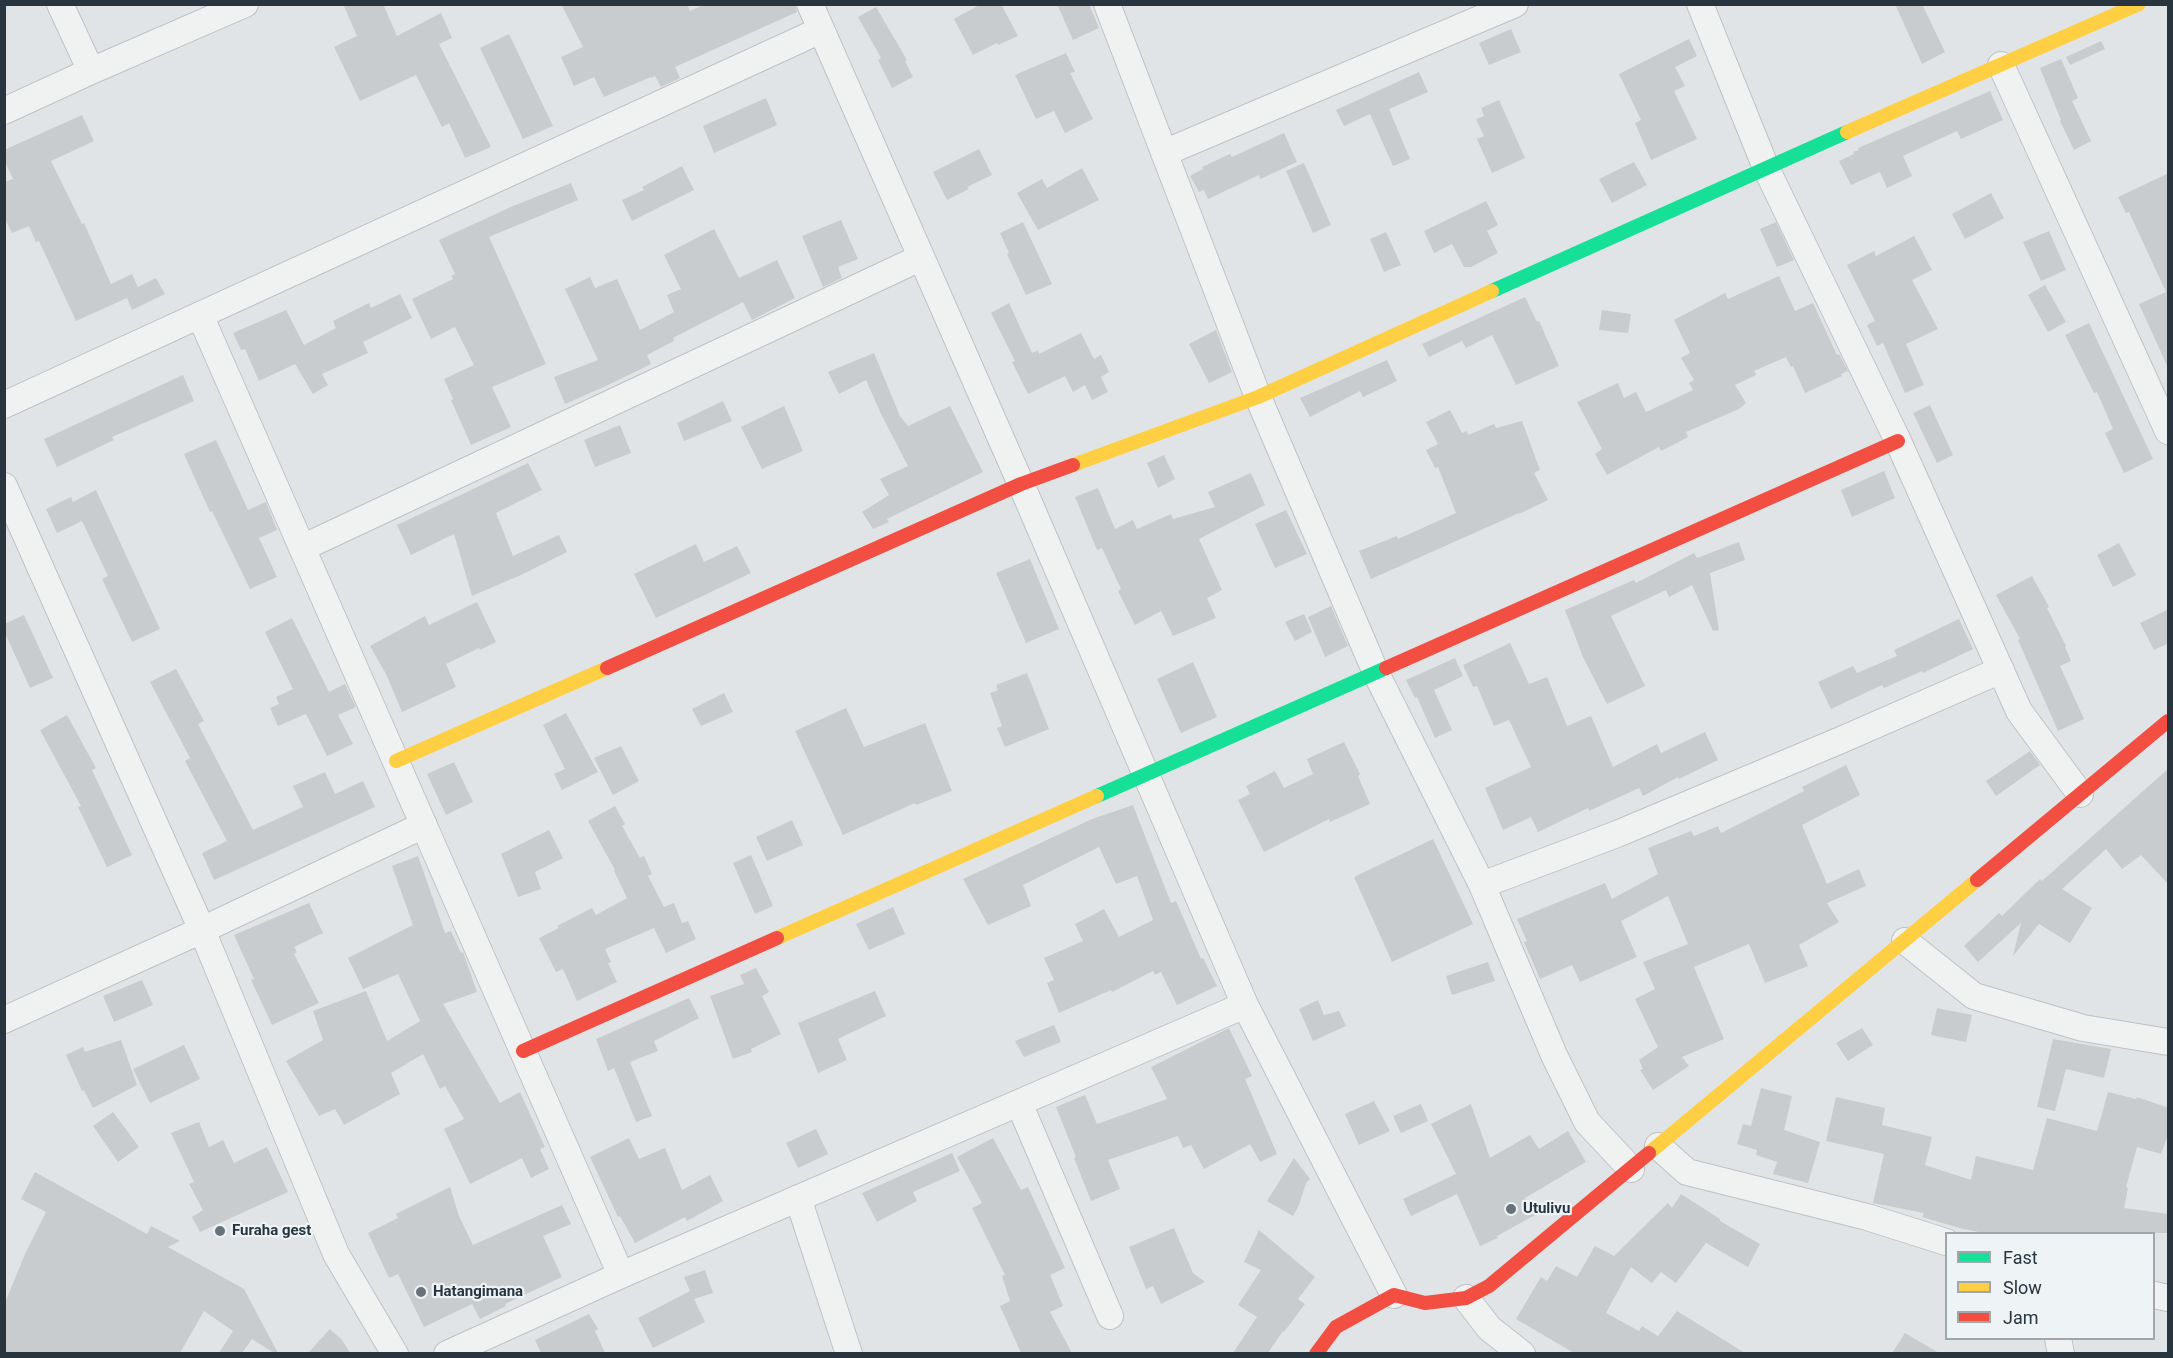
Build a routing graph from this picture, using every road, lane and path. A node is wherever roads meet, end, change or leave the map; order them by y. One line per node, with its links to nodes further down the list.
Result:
1 (60, 4): 10 (street)
2 (245, 4): 10 (street)
3 (810, 4): 8 (street)
4 (1107, 4): 12 (street)
5 (1515, 4): 12 (street)
6 (1700, 4): 13 (street)
7 (2139, 4): 9 (street)
8 (821, 30): 14 (street); 15 (street)
9 (2001, 65): 13 (street); 18 (street)
10 (91, 71): 11 (street)
11 (4, 111)
12 (1164, 153): 16 (street)
13 (1766, 168): 16 (street); 19 (street)
14 (920, 258): 20 (street); 22 (street)
15 (200, 315): 17 (street); 22 (street)
16 (1258, 397): 20 (street); 24 (street)
17 (4, 405)
18 (2169, 431)
19 (1898, 441): 23 (street); 24 (street)
20 (1021, 484): 26 (street); 27 (street)
21 (4, 486): 31 (street)
22 (302, 548): 26 (street)
23 (2001, 670): 28 (street); 30 (street)
24 (1376, 673): 27 (street); 30 (street)
25 (2169, 721): 28 (street)
26 (396, 761): 29 (street)
27 (1145, 776): 33 (street); 36 (street)
28 (2080, 794): 32 (street)
29 (424, 825): 31 (street); 36 (street)
30 (1482, 885): 39 (street)
31 (202, 930): 34 (street); 46 (street)
32 (1905, 941): 35 (street); 38 (street)
33 (1245, 1005): 37 (street); 43 (street)
34 (4, 1020)
35 (2169, 1042)
36 (523, 1051): 42 (street)
37 (1019, 1103): 40 (street); 45 (street)
38 (1658, 1146): 39 (street); 41 (street)
39 (1631, 1169): 44 (street)
40 (798, 1198): 42 (street); 48 (street)
41 (1945, 1241)
42 (621, 1275): 47 (street)
43 (1394, 1295): 44 (street); 49 (street)
44 (1466, 1299): 50 (street)
45 (1110, 1316)
46 (395, 1353)
47 (447, 1353)
48 (849, 1353)
49 (1316, 1353)
50 (1522, 1353)

